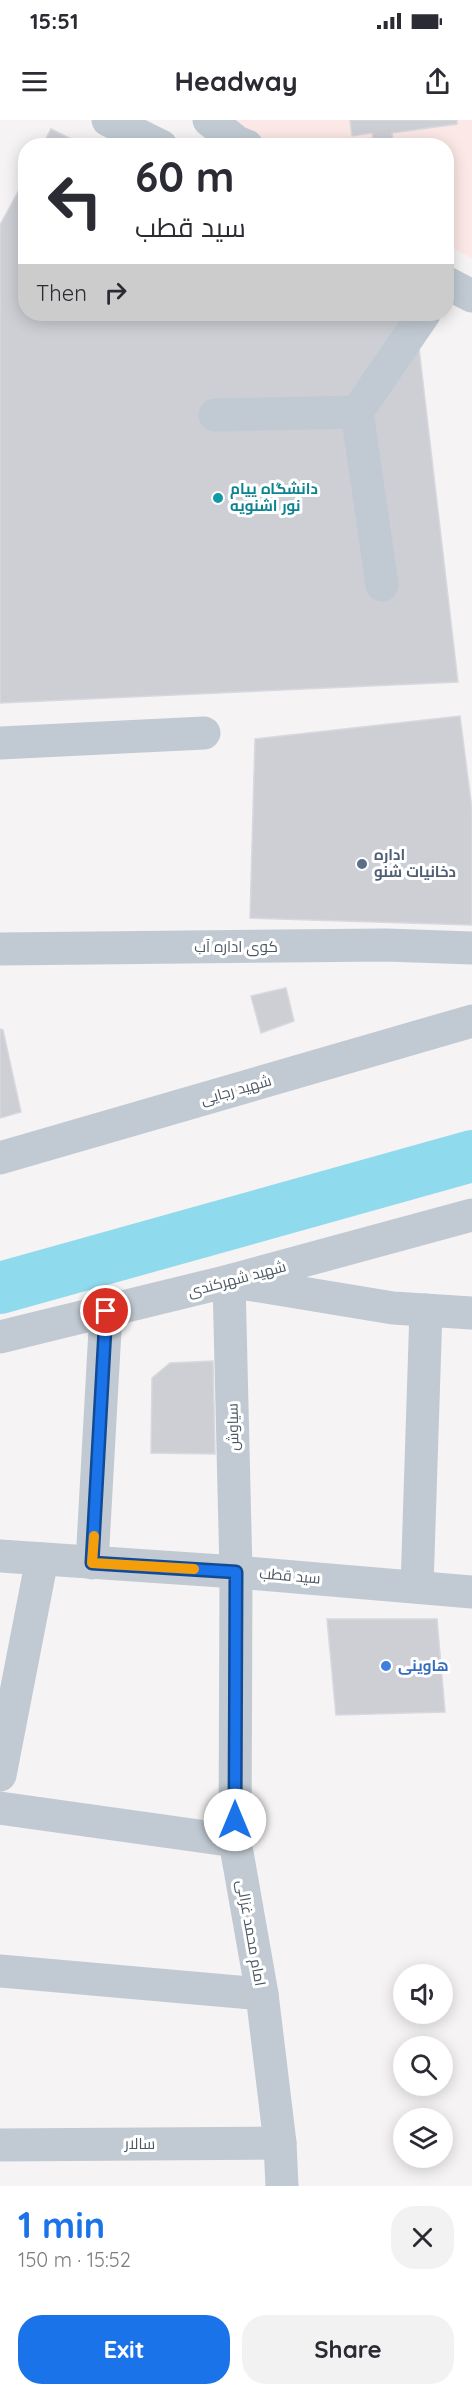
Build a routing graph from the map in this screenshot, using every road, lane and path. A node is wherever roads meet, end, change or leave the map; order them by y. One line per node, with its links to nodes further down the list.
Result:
1 (108, 120): 3 (street)
2 (209, 120): 4 (street)
3 (145, 138)
4 (232, 138)
5 (454, 287): 6 (street)
6 (472, 296)
7 (419, 321): 8 (street)
8 (357, 412): 9 (street); 10 (street)
9 (215, 415)
10 (382, 585)
11 (204, 733): 12 (street)
12 (0, 743)
13 (472, 948): 14 (street, کوی اداره آب)
14 (0, 949)
15 (472, 1021): 16 (street, شهید رجایی)
16 (0, 1158)
17 (472, 1215): 18 (street, شهید شهرکندی)
18 (229, 1281): 19 (street); 20 (street, شهید شهرکندی); 26 (street, سیاوش)
19 (426, 1310): 21 (street); 27 (street)
20 (106, 1311): 22 (street, شهید شهرکندی); 25 (street)
21 (472, 1313)
22 (0, 1337)
23 (0, 1556): 24 (street, سید قطب)
24 (42, 1559): 25 (street, سید قطب); 29 (street)
25 (92, 1563): 26 (street, سید قطب)
26 (236, 1572): 27 (street, سید قطب); 31 (street, امام محمد غزالی)
27 (417, 1587): 28 (street, سید قطب)
28 (472, 1592)
29 (0, 1775)
30 (0, 1808): 31 (street)
31 (236, 1841): 33 (street, امام محمد غزالی)
32 (0, 1971): 33 (street)
33 (262, 1994): 34 (street, امام محمد غزالی)
34 (280, 2143): 35 (street, سالار); 36 (street, امام محمد غزالی)
35 (0, 2145)
36 (282, 2186)

